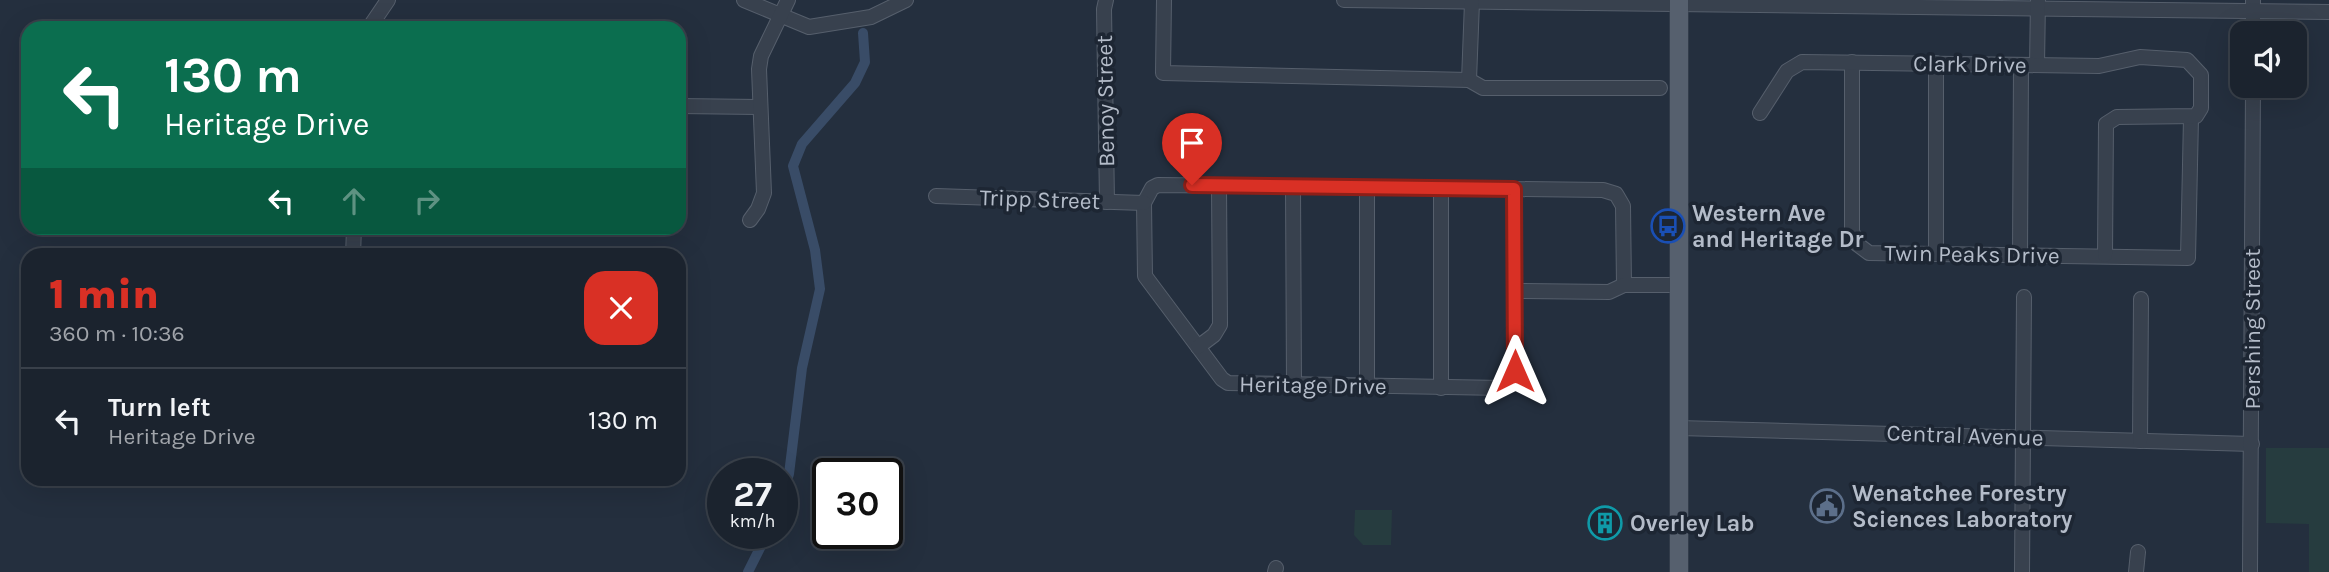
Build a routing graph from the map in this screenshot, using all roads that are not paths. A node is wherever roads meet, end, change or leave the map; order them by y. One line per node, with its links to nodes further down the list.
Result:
1 (388, 0): 15 (street)
2 (744, 0): 14 (street)
3 (788, 0): 14 (street)
4 (906, 0): 14 (street)
5 (1106, 0): 33 (street, Benoy Street)
6 (1164, 0): 20 (street)
7 (1345, 0): 8 (street)
8 (1472, 2): 9 (street); 20 (street)
9 (1679, 2): 10 (street); 40 (main road)
10 (1803, 3): 11 (street)
11 (2038, 4): 12 (street); 19 (street)
12 (2253, 6): 13 (street)
13 (2329, 12)
14 (780, 17): 24 (street)
15 (374, 21)
16 (1852, 62): 17 (street, Clark Drive); 25 (street, Clark Drive); 36 (street, Twin Peaks Drive)
17 (1936, 63): 18 (street, Clark Drive); 36 (street)
18 (2021, 65): 19 (street, Clark Drive); 37 (street)
19 (2037, 65): 26 (street, Clark Drive)
20 (1469, 80): 21 (street)
21 (1660, 88)
22 (2253, 98): 51 (street, Pershing Street)
23 (686, 106): 24 (street)
24 (758, 107): 35 (street)
25 (1760, 113)
26 (2191, 118): 38 (street); 38 (street, Twin Peaks Drive)
27 (1219, 185): 28 (street); 34 (street); 44 (street)
28 (1293, 186): 29 (street); 45 (street)
29 (1367, 187): 30 (street); 46 (street)
30 (1441, 188): 31 (street); 47 (street)
31 (1514, 189): 39 (street); 41 (street)
32 (936, 195): 33 (street, Tripp Street)
33 (1107, 202): 34 (street, Tripp Street)
34 (1144, 203): 44 (street, Heritage Drive)
35 (750, 220)
36 (1936, 253): 37 (street, Twin Peaks Drive)
37 (2020, 254): 38 (street, Twin Peaks Drive)
38 (2105, 255)
39 (1624, 285): 40 (street); 41 (street)
40 (1678, 285): 48 (main road)
41 (1515, 291): 47 (street, Heritage Drive)
42 (2024, 297): 49 (street)
43 (2141, 299): 50 (street)
44 (1198, 347): 45 (street, Heritage Drive)
45 (1294, 385): 46 (street, Heritage Drive)
46 (1367, 386): 47 (street, Heritage Drive)
47 (1441, 387)
48 (1679, 428): 49 (street, Central Avenue); 53 (main road)
49 (2021, 436): 50 (street, Central Avenue); 54 (street)
50 (2140, 441): 51 (street, Central Avenue)
51 (2252, 444): 56 (street, Pershing Street)
52 (2138, 552): 55 (street)
53 (1679, 572)
54 (2022, 572)
55 (2136, 572)
56 (2250, 572)

